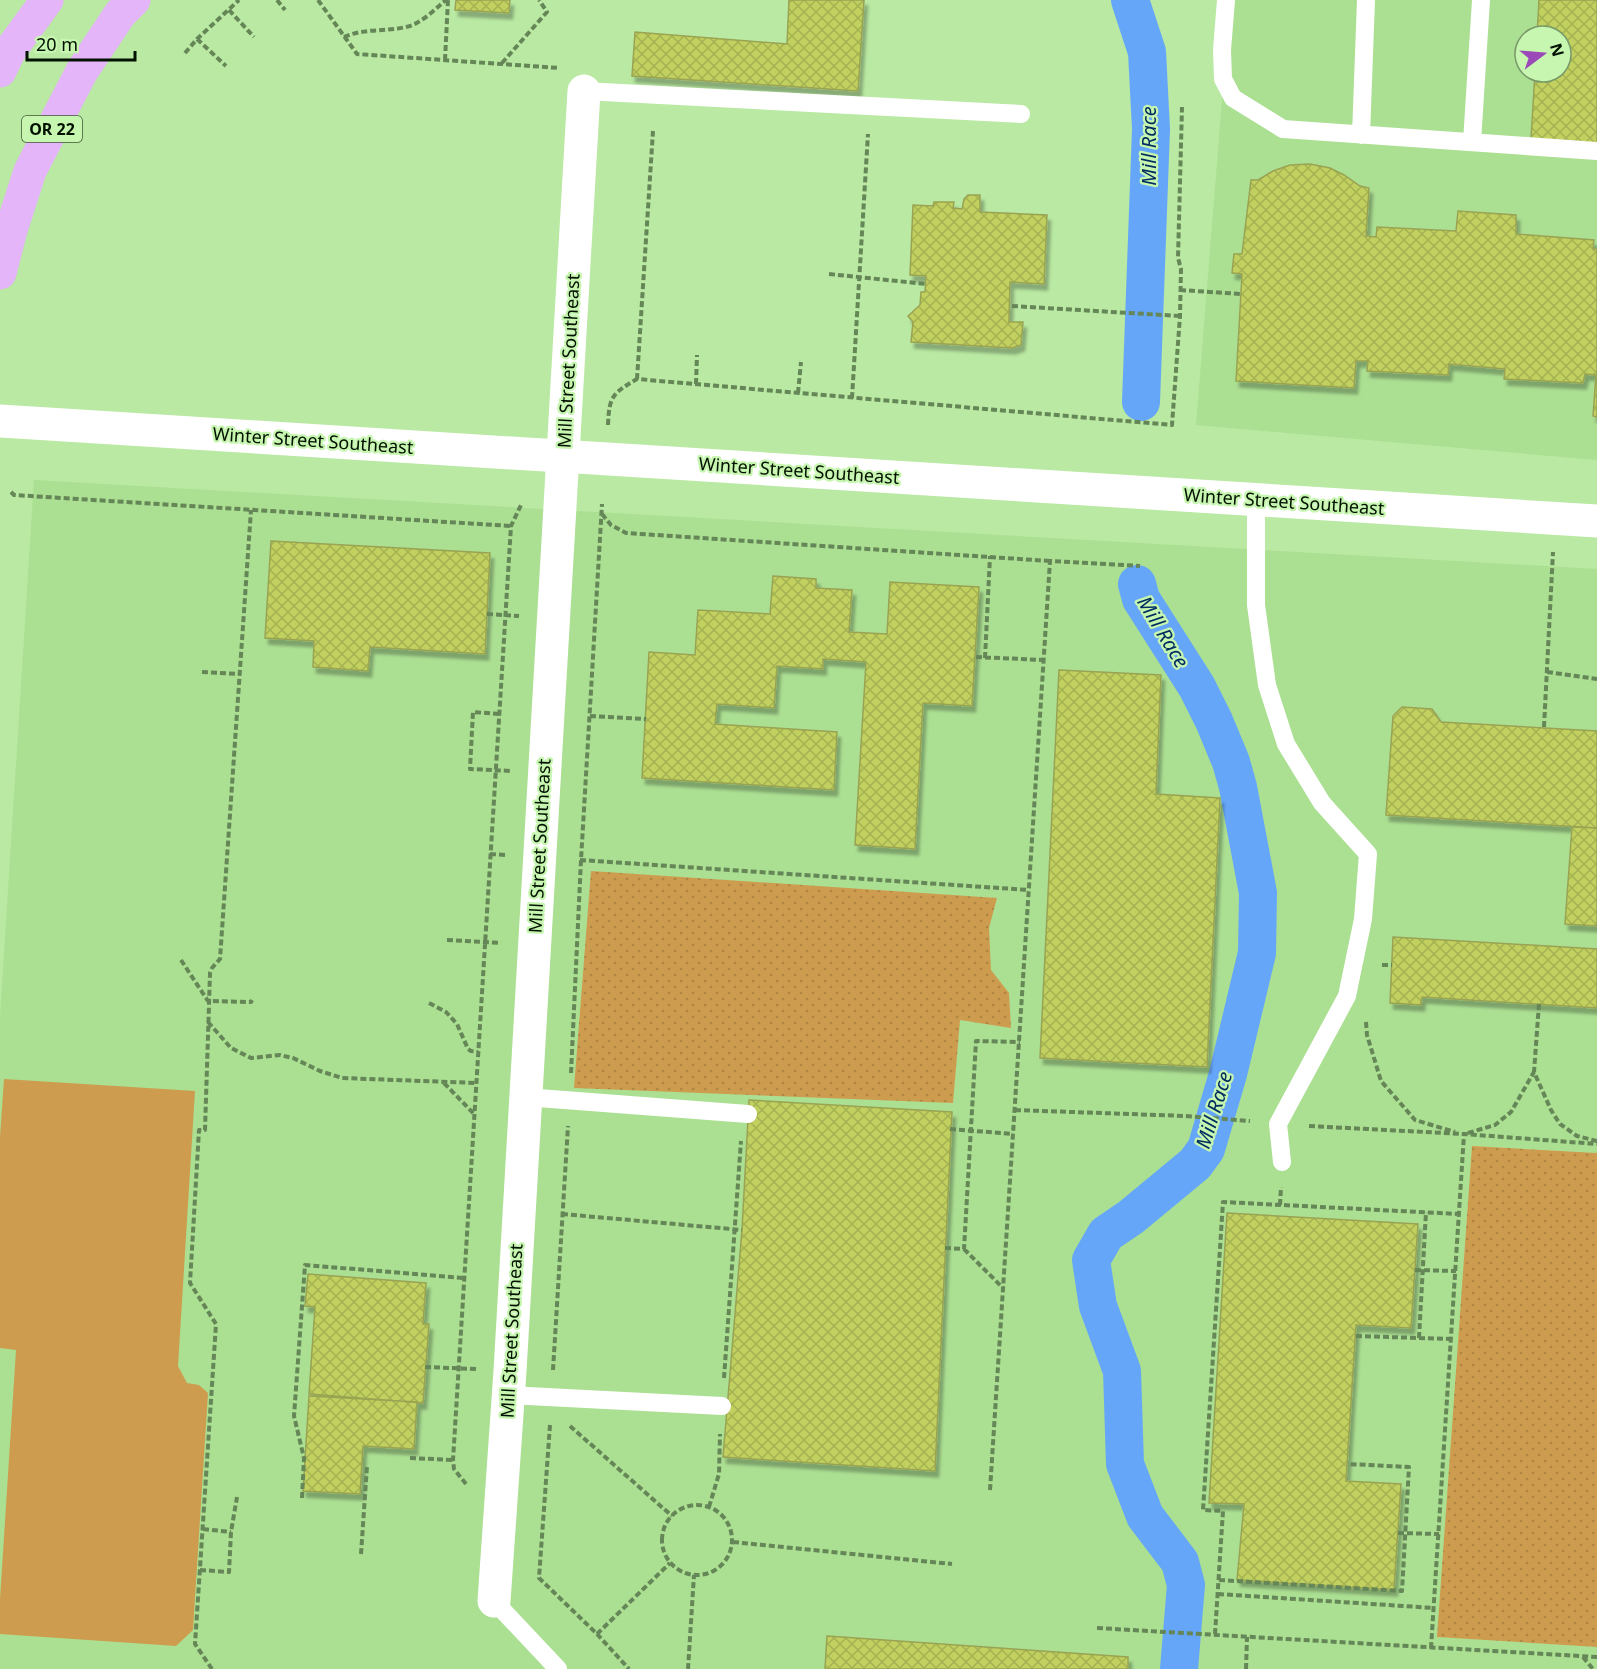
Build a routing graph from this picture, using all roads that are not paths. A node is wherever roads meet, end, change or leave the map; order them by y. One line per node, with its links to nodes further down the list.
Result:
1 (47, 0): 6 (highway)
2 (134, 0): 12 (highway, OR 22)
3 (1226, 0): 9 (lane)
4 (1366, 0): 9 (lane)
5 (1481, 0): 10 (lane)
6 (0, 71)
7 (584, 91): 8 (lane); 14 (street, Mill Street Southeast)
8 (1021, 114)
9 (1360, 135): 10 (lane)
10 (1472, 142): 11 (lane)
11 (1597, 151)
12 (0, 273)
13 (0, 421): 14 (street, Winter Street Southeast)
14 (563, 456): 15 (street, Winter Street Southeast); 17 (street, Mill Street Southeast)
15 (1256, 500): 16 (street, Winter Street Southeast); 19 (lane)
16 (1597, 521)
17 (525, 1097): 18 (lane); 20 (street, Mill Street Southeast)
18 (745, 1114)
19 (1282, 1162)
20 (509, 1383): 21 (lane); 22 (street, Mill Street Southeast)
21 (722, 1406)
22 (495, 1602): 23 (lane)
23 (558, 1669)

